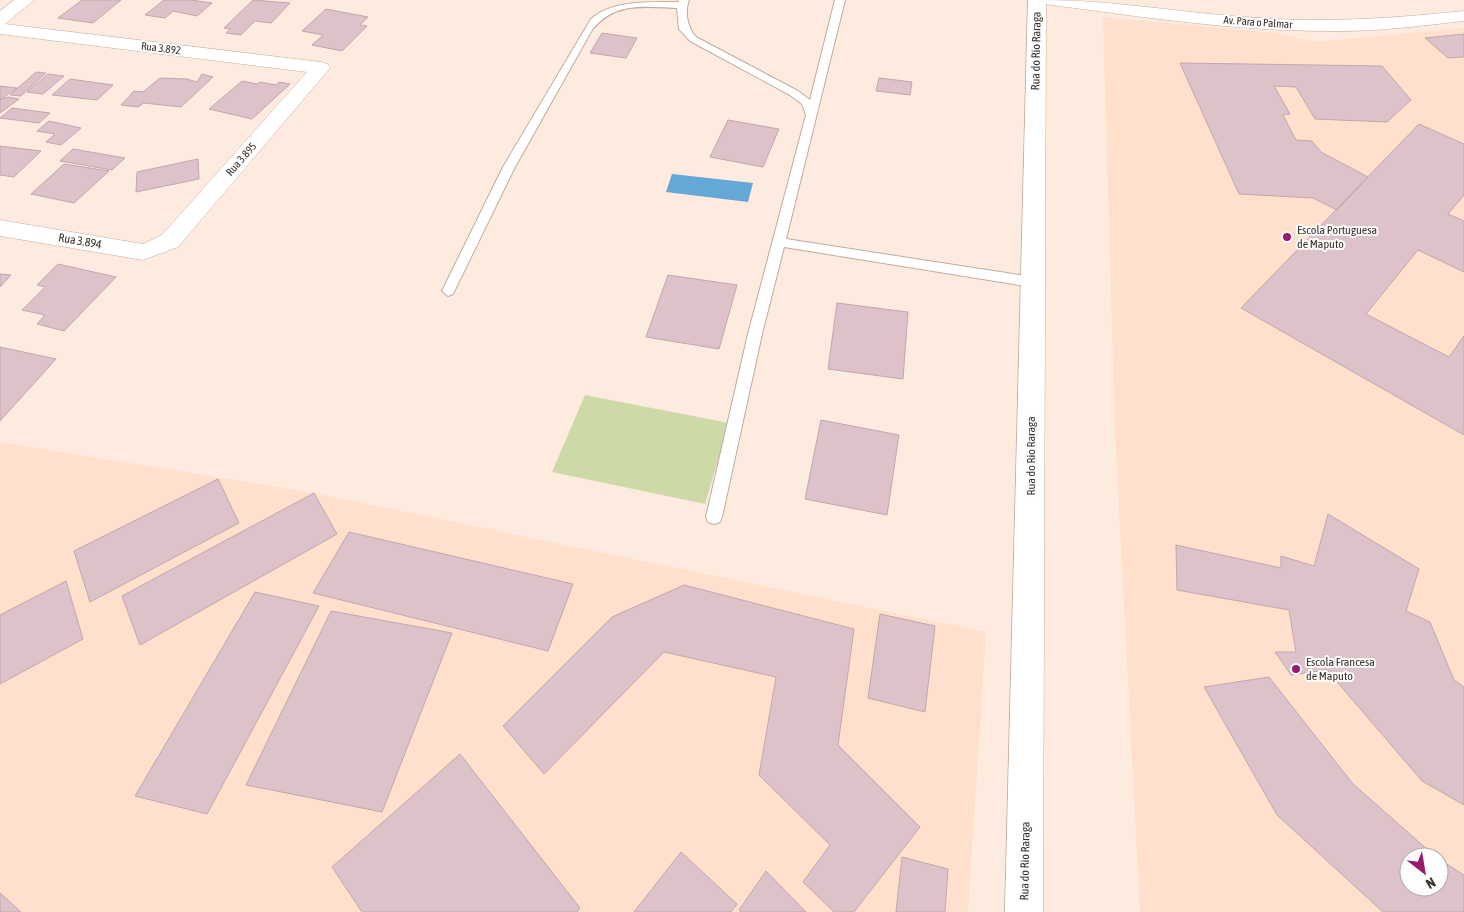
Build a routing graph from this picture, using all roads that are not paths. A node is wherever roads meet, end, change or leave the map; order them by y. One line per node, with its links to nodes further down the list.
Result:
1 (25, 0): 7 (street)
2 (840, 0): 10 (lane)
3 (1038, 0): 14 (street, Rua do Rio Raraga)
4 (1052, 0): 6 (street, Av. Para o Palmar)
5 (683, 2): 10 (lane); 15 (lane)
6 (1464, 16)
7 (0, 20)
8 (0, 29): 9 (street, Rua 3.892)
9 (321, 68): 13 (street, Rua 3.895)
10 (811, 115): 12 (lane)
11 (0, 228): 13 (street, Rua 3.894)
12 (780, 242): 14 (lane); 16 (lane)
13 (159, 248)
14 (1032, 282): 17 (street, Rua do Rio Raraga)
15 (448, 291)
16 (714, 517)
17 (1024, 912)

